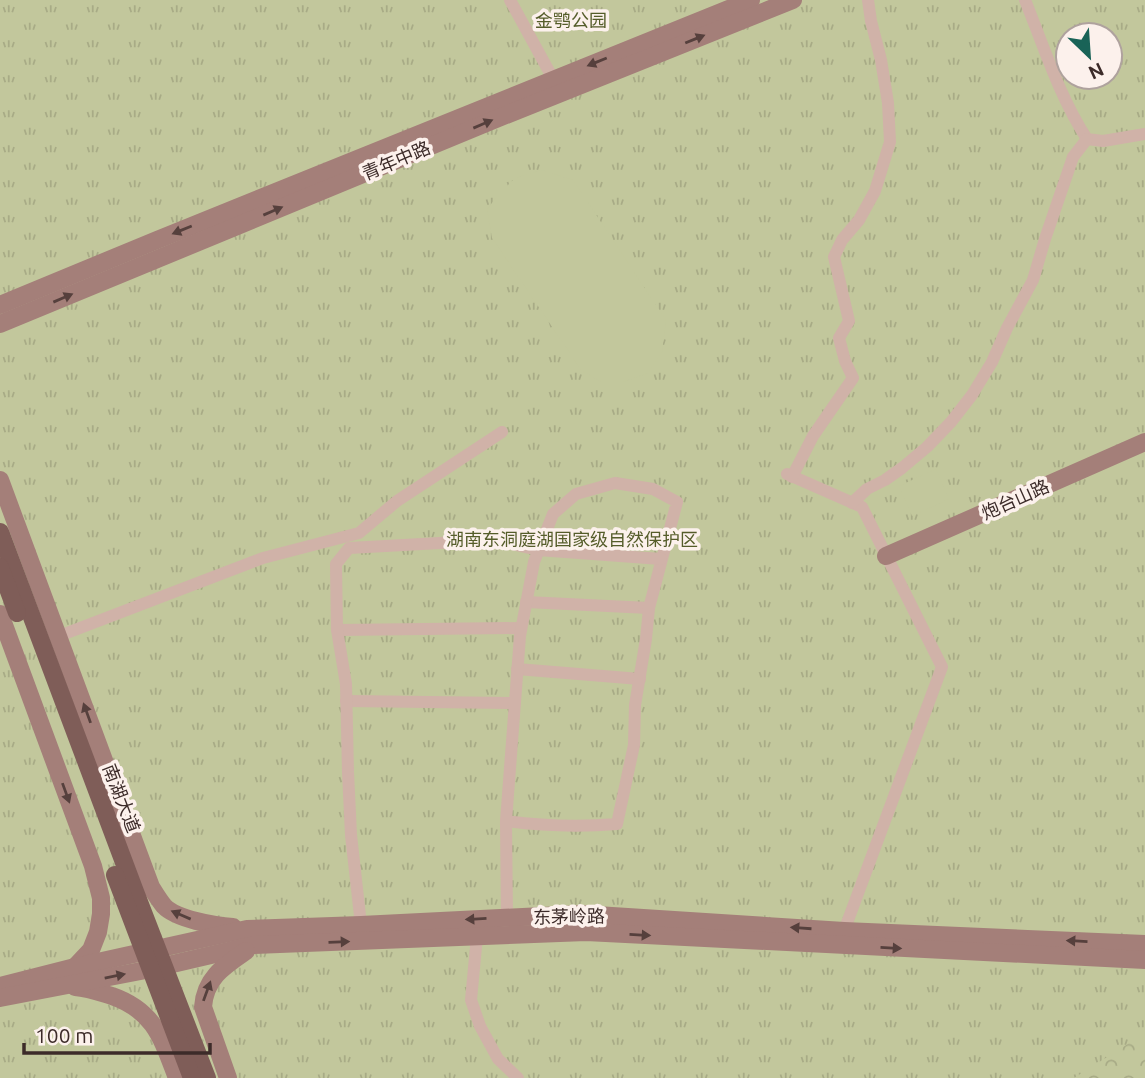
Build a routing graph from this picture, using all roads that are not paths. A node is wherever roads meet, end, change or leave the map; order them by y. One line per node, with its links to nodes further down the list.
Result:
1 (510, 0): 6 (street)
2 (751, 0): 6 (main road, 青年中路, one-way to 6)
3 (793, 0): 6 (main road, 青年中路, one-way to 3)
4 (868, 0): 14 (street)
5 (1025, 0): 8 (street)
6 (557, 86): 9 (main road, 青年中路, one-way to 9); 10 (main road, 青年中路, one-way to 6)
7 (1145, 134): 8 (street)
8 (1087, 139): 14 (street)
9 (0, 305)
10 (0, 324)
11 (502, 432): 25 (street)
12 (1145, 442): 17 (main road, 炮台山路)
13 (0, 480): 25 (main road)
14 (852, 503): 17 (street)
15 (0, 532): 37 (main road, 南湖大道)
16 (538, 550): 18 (street); 18 (street); 20 (street); 24 (street)
17 (886, 556): 33 (street)
18 (661, 559): 21 (street)
19 (0, 567): 37 (main road, 南湖大道)
20 (526, 602): 21 (street); 23 (street)
21 (649, 608): 27 (street)
22 (0, 614): 39 (main road, one-way to 39)
23 (521, 628): 24 (street); 26 (street)
24 (337, 630): 28 (street)
25 (59, 636): 35 (main road, one-way to 25)
26 (517, 669): 27 (street); 29 (street)
27 (640, 679): 30 (street)
28 (346, 701): 29 (street); 32 (street)
29 (515, 703): 30 (street)
30 (506, 821): 31 (street)
31 (507, 918): 32 (main road, 东茅岭路, one-way to 32); 33 (main road, 东茅岭路, one-way to 31)
32 (361, 925): 35 (main road, 东茅岭路)
33 (844, 931): 36 (main road, 东茅岭路, one-way to 33)
34 (477, 936): 35 (main road, 东茅岭路, one-way to 34); 38 (main road, 东茅岭路, one-way to 38); 48 (street)
35 (251, 937): 37 (main road, 东茅岭路); 40 (main road, 东茅岭路); 47 (main road, one-way to 35)
36 (1145, 944)
37 (151, 950): 39 (main road, 东茅岭路); 40 (main road, 南湖大道)
38 (1145, 960)
39 (75, 967): 41 (main road, 东茅岭路)
40 (157, 968): 42 (main road, 东茅岭路, one-way to 40); 45 (main road, 南湖大道); 46 (main road, 南湖大道)
41 (0, 986)
42 (57, 987): 43 (main road, 东茅岭路); 44 (main road)
43 (0, 998)
44 (177, 1078)
45 (192, 1078)
46 (207, 1078)
47 (228, 1078)
48 (518, 1078)

